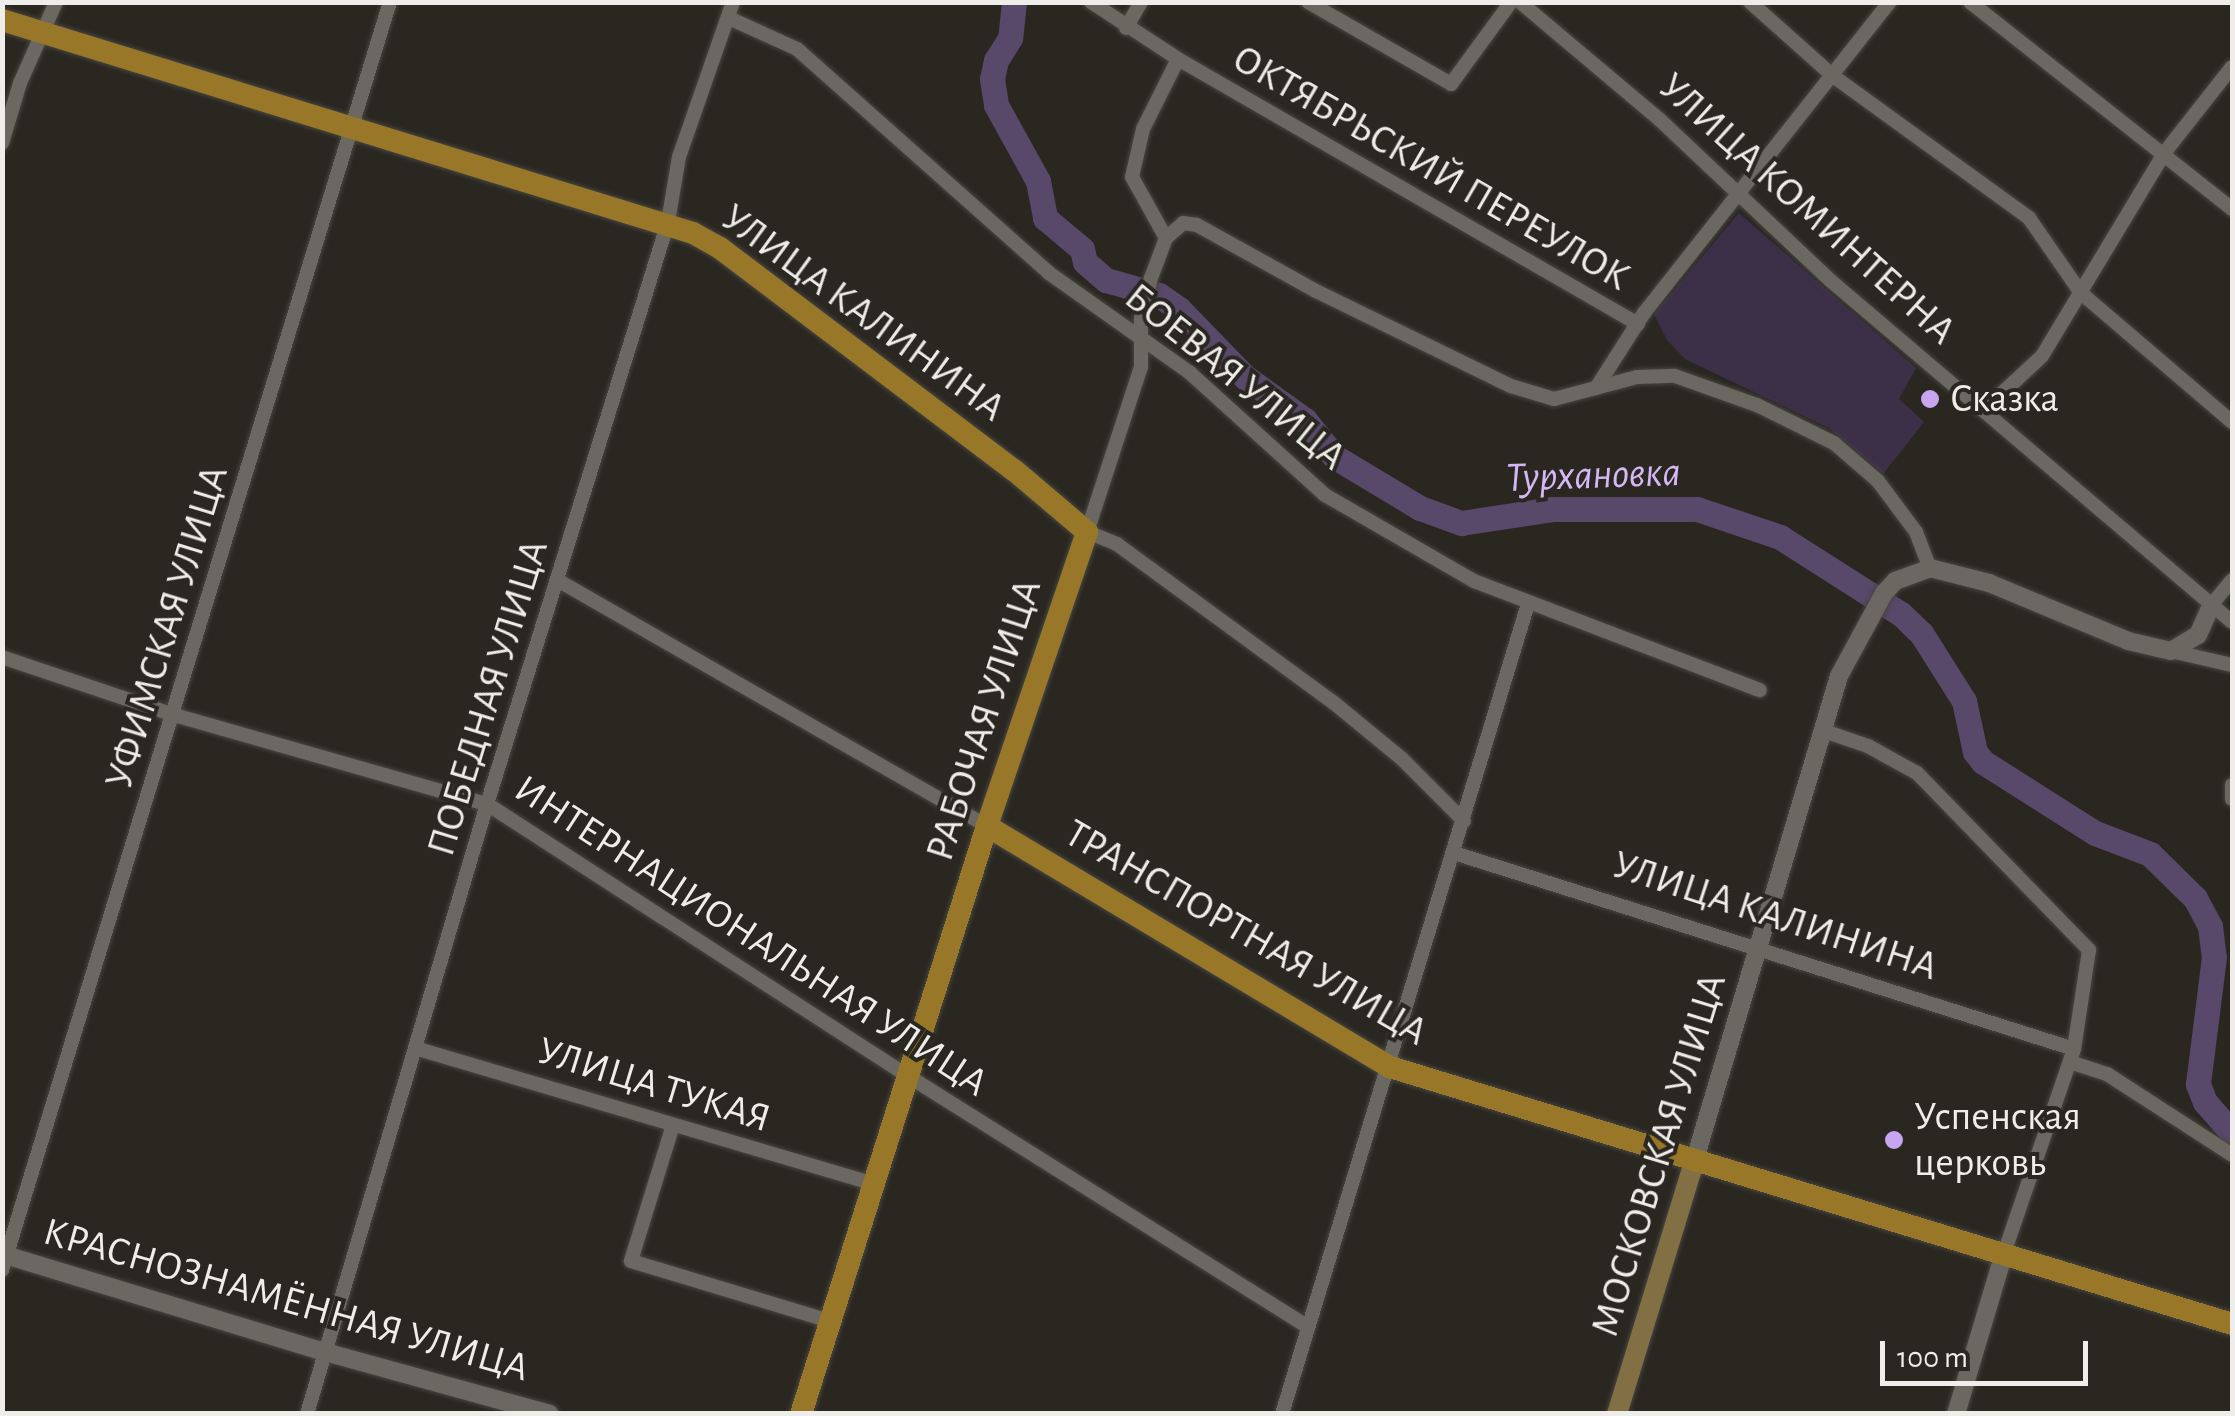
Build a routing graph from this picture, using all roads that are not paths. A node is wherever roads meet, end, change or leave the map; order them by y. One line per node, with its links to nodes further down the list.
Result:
1 (56, 2): 14 (street)
2 (390, 2): 18 (street, УФИМСКАЯ УЛИЦА)
3 (1091, 2): 13 (street, ОКТЯБРЬСКИЙ ПЕРЕУЛОК)
4 (1142, 2): 13 (street)
5 (1308, 2): 6 (street)
6 (1511, 2)
7 (1520, 2): 21 (street, УЛИЦА КОМИНТЕРНА)
8 (1750, 2): 17 (street)
9 (1890, 2): 17 (street)
10 (1970, 2): 20 (street)
11 (731, 10): 23 (street, ПОБЕДНАЯ УЛИЦА); 27 (street, БОЕВАЯ УЛИЦА)
12 (2, 20): 14 (main road, УЛИЦА КАЛИНИНА)
13 (1126, 28): 15 (street, ОКТЯБРЬСКИЙ ПЕРЕУЛОК)
14 (44, 34): 18 (main road, УЛИЦА КАЛИНИНА); 19 (street)
15 (1178, 59): 24 (street); 26 (street, ОКТЯБРЬСКИЙ ПЕРЕУЛОК)
16 (2232, 67): 20 (street)
17 (1834, 76): 21 (street); 25 (street)
18 (355, 126): 23 (main road, УЛИЦА КАЛИНИНА); 42 (street, УФИМСКАЯ УЛИЦА)
19 (2, 143)
20 (2165, 152): 22 (street); 25 (street)
21 (1743, 194): 26 (street); 29 (street, УЛИЦА КОМИНТЕРНА)
22 (2232, 210)
23 (668, 222): 31 (main road, УЛИЦА КАЛИНИНА); 33 (street, ПОБЕДНАЯ УЛИЦА)
24 (1166, 238): 27 (street, РАБОЧАЯ УЛИЦА); 28 (street)
25 (2081, 293): 29 (street); 30 (street)
26 (1638, 324): 28 (street)
27 (1141, 336): 31 (street, РАБОЧАЯ УЛИЦА); 35 (street, БОЕВАЯ УЛИЦА)
28 (1595, 389): 32 (street)
29 (1986, 408): 36 (street, УЛИЦА КОМИНТЕРНА)
30 (2232, 422)
31 (1087, 532): 47 (street, УЛИЦА КАЛИНИНА); 48 (main road, РАБОЧАЯ УЛИЦА)
32 (1930, 568): 38 (street); 43 (street, МОСКОВСКАЯ УЛИЦА)
33 (559, 580): 46 (street, ПОБЕДНАЯ УЛИЦА); 48 (street, ТРАНСПОРТНАЯ УЛИЦА)
34 (2232, 580): 36 (street)
35 (1528, 604): 41 (street, БОЕВАЯ УЛИЦА); 47 (street)
36 (2212, 604): 37 (street, УЛИЦА КОМИНТЕРНА); 38 (street)
37 (2232, 622)
38 (2170, 651): 40 (street)
39 (2, 657): 42 (street, ИНТЕРНАЦИОНАЛЬНАЯ УЛИЦА)
40 (2232, 665)
41 (1760, 690)
42 (174, 715): 46 (street, ИНТЕРНАЦИОНАЛЬНАЯ УЛИЦА); 60 (street, УФИМСКАЯ УЛИЦА)
43 (1821, 730): 50 (street, МОСКОВСКАЯ УЛИЦА); 52 (street)
44 (2232, 785): 45 (street)
45 (2232, 799)
46 (487, 804): 51 (street, ПОБЕДНАЯ УЛИЦА); 54 (street, ИНТЕРНАЦИОНАЛЬНАЯ УЛИЦА)
47 (1464, 821): 49 (street)
48 (987, 826): 53 (main road, ТРАНСПОРТНАЯ УЛИЦА); 54 (main road, РАБОЧАЯ УЛИЦА)
49 (1454, 853): 50 (street, УЛИЦА КАЛИНИНА); 53 (street)
50 (1758, 950): 52 (street, УЛИЦА КАЛИНИНА); 57 (street, МОСКОВСКАЯ УЛИЦА)
51 (415, 1048): 55 (street, УЛИЦА ТУКАЯ); 64 (street, ПОБЕДНАЯ УЛИЦА)
52 (2072, 1056): 56 (street, УЛИЦА КАЛИНИНА); 59 (street)
53 (1390, 1068): 57 (main road, ТРАНСПОРТНАЯ УЛИЦА); 63 (street)
54 (908, 1076): 58 (main road, РАБОЧАЯ УЛИЦА); 63 (street, ИНТЕРНАЦИОНАЛЬНАЯ УЛИЦА)
55 (674, 1125): 58 (street, УЛИЦА ТУКАЯ); 61 (street)
56 (2232, 1155)
57 (1695, 1159): 59 (main road, ТРАНСПОРТНАЯ УЛИЦА); 69 (main road, МОСКОВСКАЯ УЛИЦА)
58 (874, 1184): 61 (main road, РАБОЧАЯ УЛИЦА)
59 (2004, 1253): 62 (main road, ТРАНСПОРТНАЯ УЛИЦА); 70 (street)
60 (4, 1260): 64 (street, КРАСНОЗНАМЁННАЯ УЛИЦА)
61 (830, 1321): 67 (main road, РАБОЧАЯ УЛИЦА)
62 (2232, 1324)
63 (1307, 1326): 68 (street)
64 (324, 1352): 65 (street, ПОБЕДНАЯ УЛИЦА); 66 (street, КРАСНОЗНАМЁННАЯ УЛИЦА)
65 (307, 1414)
66 (550, 1414)
67 (801, 1414)
68 (1282, 1414)
69 (1617, 1414)
70 (1956, 1414)

